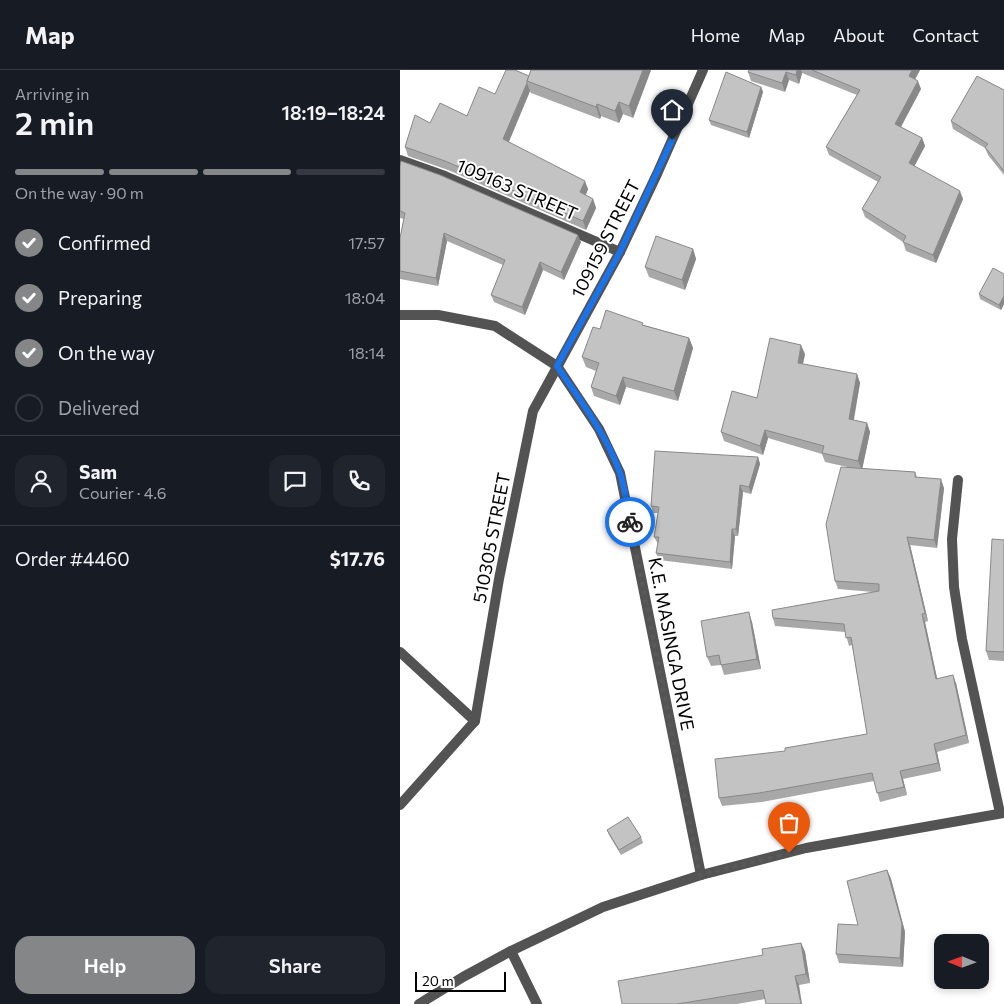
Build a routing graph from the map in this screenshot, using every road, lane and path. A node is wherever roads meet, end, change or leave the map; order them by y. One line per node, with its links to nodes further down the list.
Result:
1 (703, 70): 3 (street, 109159 STREET)
2 (400, 160): 3 (street, 109163 STREET)
3 (620, 252): 5 (street, 109159 STREET)
4 (400, 315): 5 (street, K.E. MASINGA DRIVE)
5 (557, 366): 8 (street, 510305 STREET); 11 (street, K.E. MASINGA DRIVE)
6 (958, 480): 10 (street)
7 (400, 652): 8 (street)
8 (475, 721): 9 (street)
9 (400, 805)
10 (1002, 813): 11 (street)
11 (700, 875): 12 (street)
12 (511, 951): 13 (street); 14 (street)
13 (419, 1004)
14 (537, 1004)

